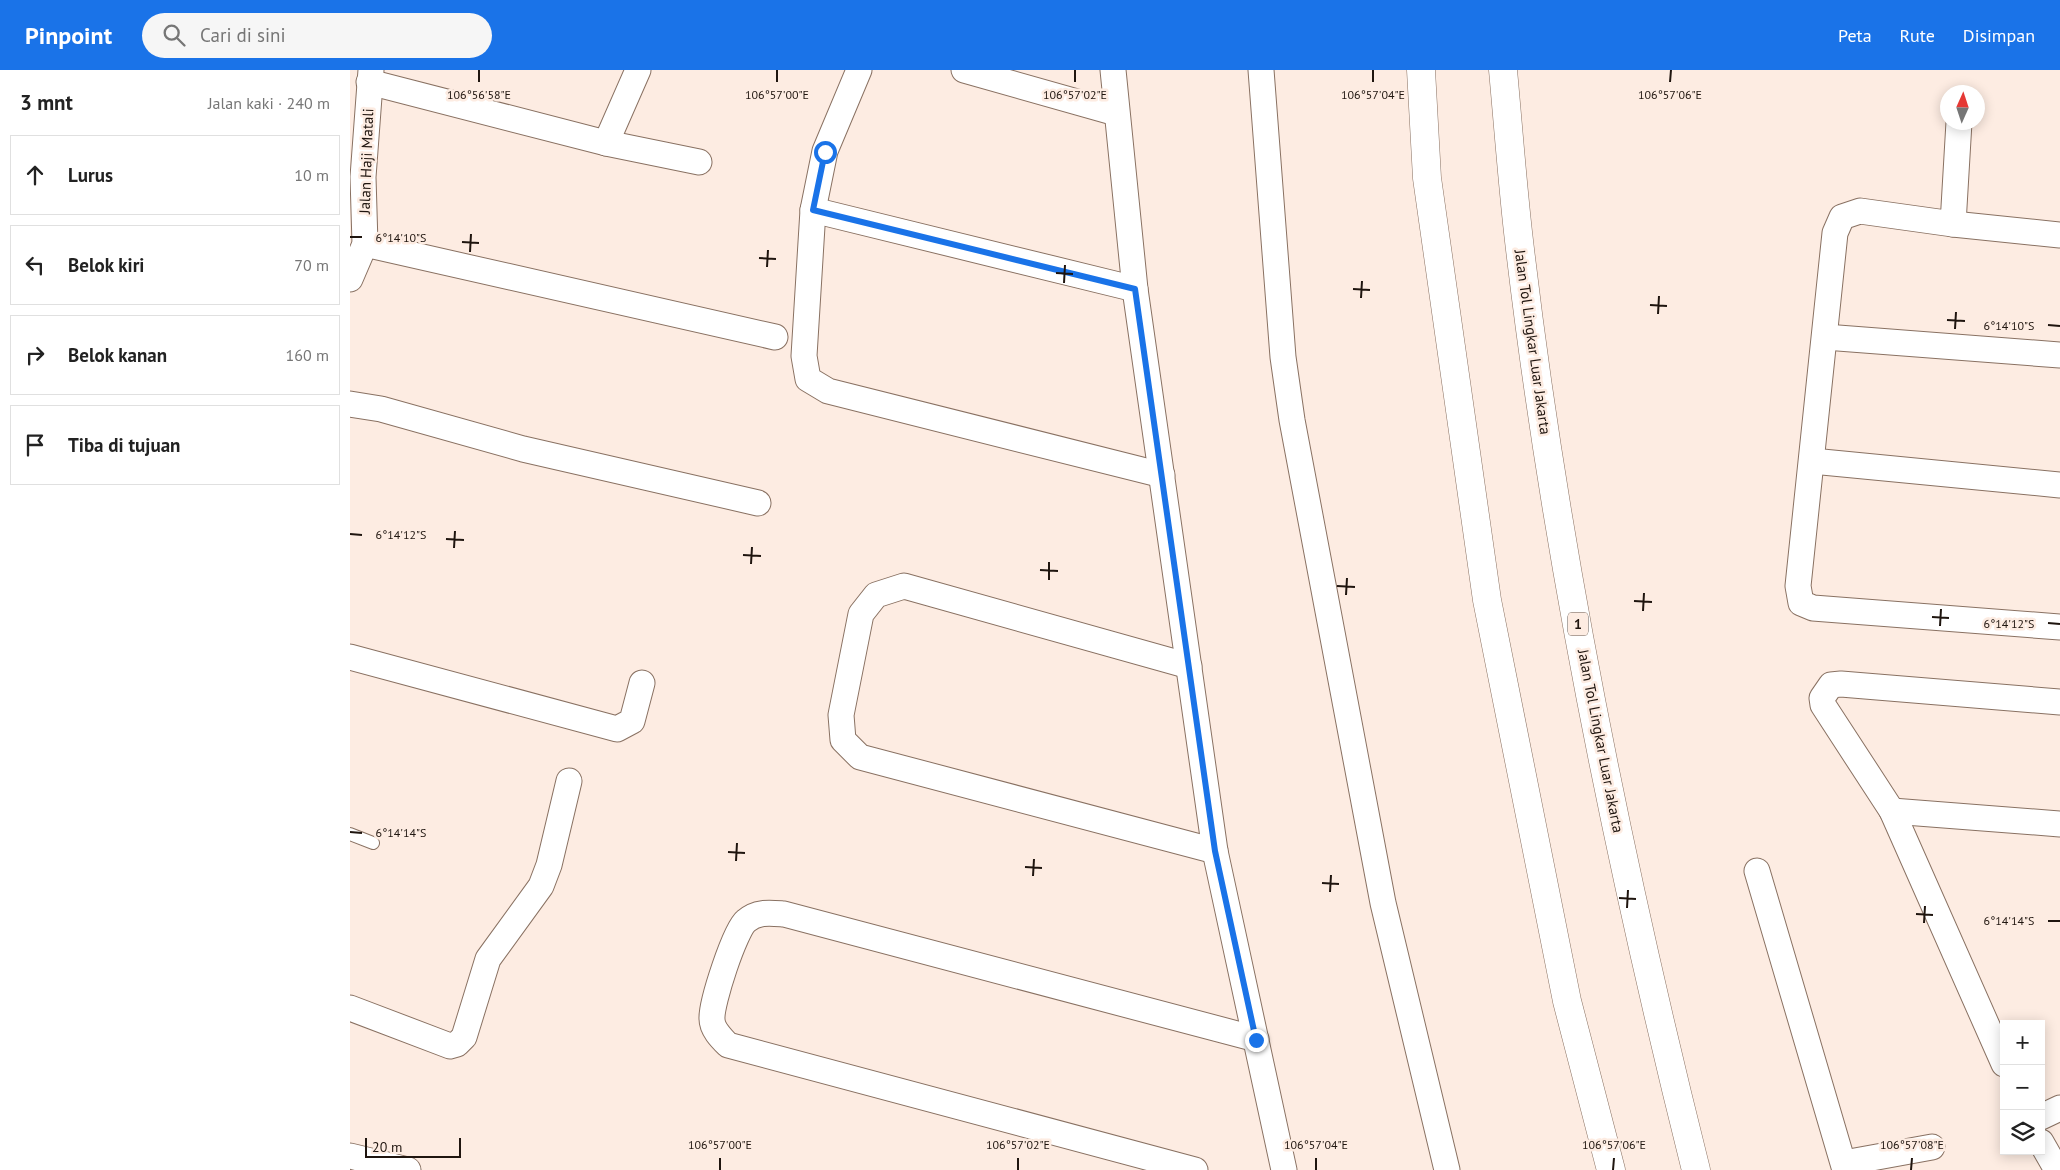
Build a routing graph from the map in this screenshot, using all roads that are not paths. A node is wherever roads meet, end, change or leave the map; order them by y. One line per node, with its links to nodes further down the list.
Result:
1 (638, 70): 11 (street)
2 (859, 70): 13 (street)
3 (964, 70): 9 (street)
4 (1113, 70): 9 (street)
5 (1261, 70): 52 (street)
6 (1421, 70): 53 (highway)
7 (1503, 70): 54 (highway, Jalan Tol Lingkar Luar Jakarta / 1)
8 (370, 76): 11 (street); 14 (street, Jalan Haji Matali)
9 (1116, 113): 19 (street)
10 (1959, 130): 15 (street)
11 (606, 143): 12 (street)
12 (699, 162)
13 (813, 210): 19 (street); 25 (street)
14 (357, 212): 17 (street, Jalan Haji Matali)
15 (1953, 224): 16 (street); 20 (street)
16 (2060, 235)
17 (365, 244): 18 (street, Jalan Haji Matali); 21 (street)
18 (350, 279)
19 (1135, 289): 25 (street)
20 (1824, 337): 22 (street); 24 (street)
21 (775, 338)
22 (2060, 355)
23 (350, 404): 27 (street)
24 (1812, 462): 26 (street); 28 (street)
25 (1162, 475): 30 (street)
26 (2060, 485)
27 (758, 503)
28 (2060, 627)
29 (350, 658): 31 (street)
30 (1189, 666): 38 (street); 38 (street)
31 (642, 683)
32 (2060, 702): 34 (street)
33 (569, 781): 40 (street)
34 (1892, 811): 35 (street); 42 (street)
35 (2060, 824)
36 (350, 834): 37 (lane)
37 (373, 843)
38 (1215, 851): 41 (street)
39 (1757, 871): 48 (street)
40 (350, 1008)
41 (1256, 1040): 50 (street); 51 (street)
42 (2000, 1055)
43 (2060, 1108): 44 (street)
44 (2045, 1115)
45 (1932, 1147): 48 (street)
46 (2045, 1149): 55 (street)
47 (350, 1156): 49 (street)
48 (1845, 1166)
49 (408, 1170)
50 (1195, 1170)
51 (1284, 1170)
52 (1447, 1170)
53 (1611, 1170)
54 (1696, 1170)
55 (2057, 1170)

